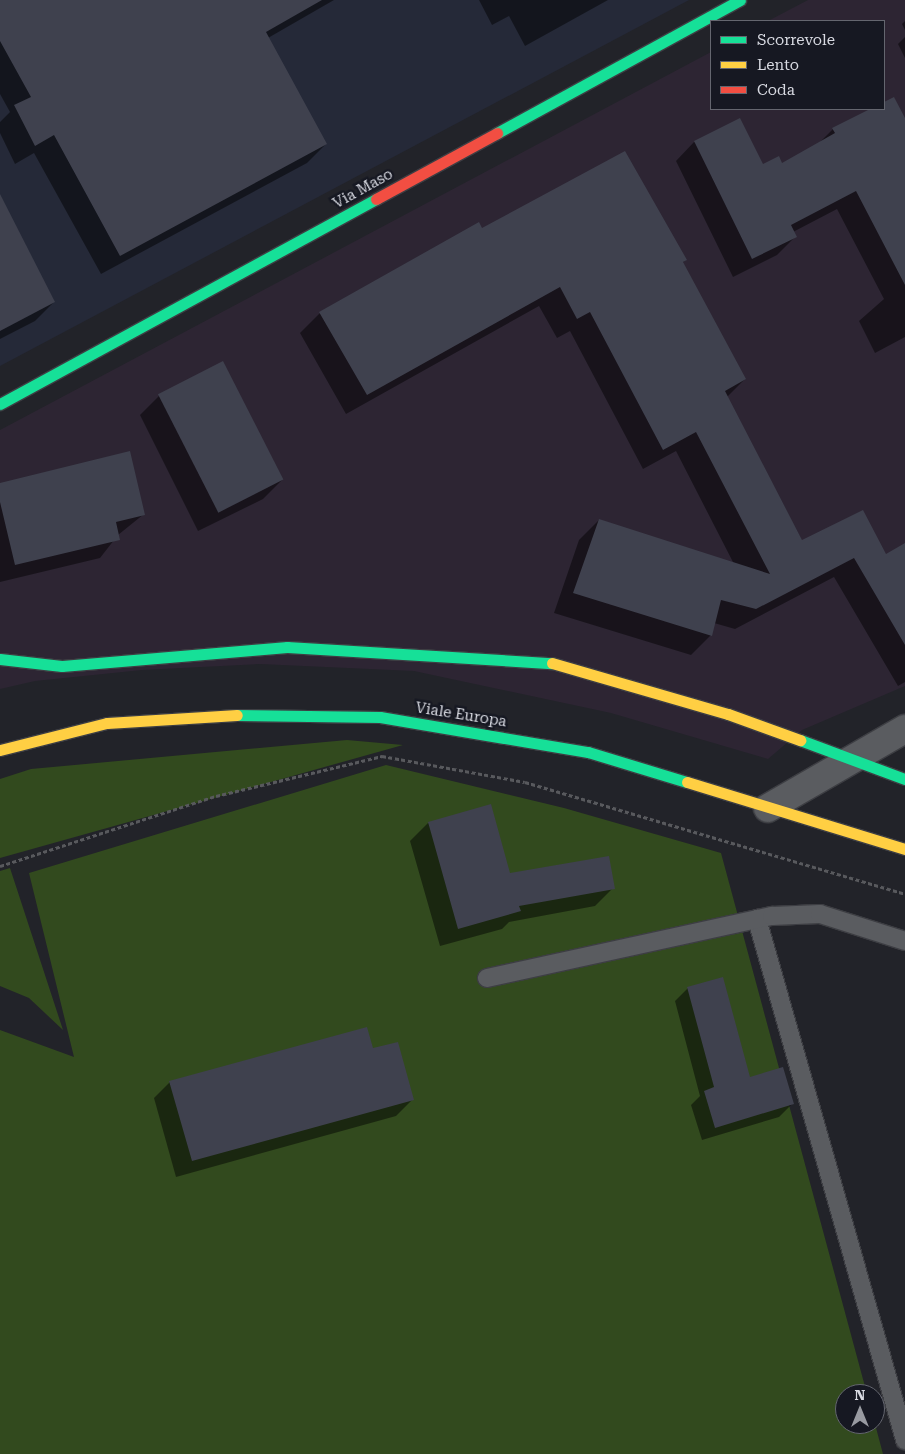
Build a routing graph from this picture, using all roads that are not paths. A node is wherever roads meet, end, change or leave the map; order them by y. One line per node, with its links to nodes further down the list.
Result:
1 (740, 0): 2 (street, Via Maso)
2 (0, 404)
3 (0, 659): 6 (street)
4 (905, 729): 6 (street)
5 (0, 750): 8 (street, Viale Europa)
6 (852, 760): 7 (street); 8 (street)
7 (905, 779)
8 (768, 808): 9 (street, Viale Europa)
9 (905, 849)
10 (758, 919): 11 (lane); 12 (lane); 13 (lane)
11 (905, 941)
12 (487, 978)
13 (905, 1440)

